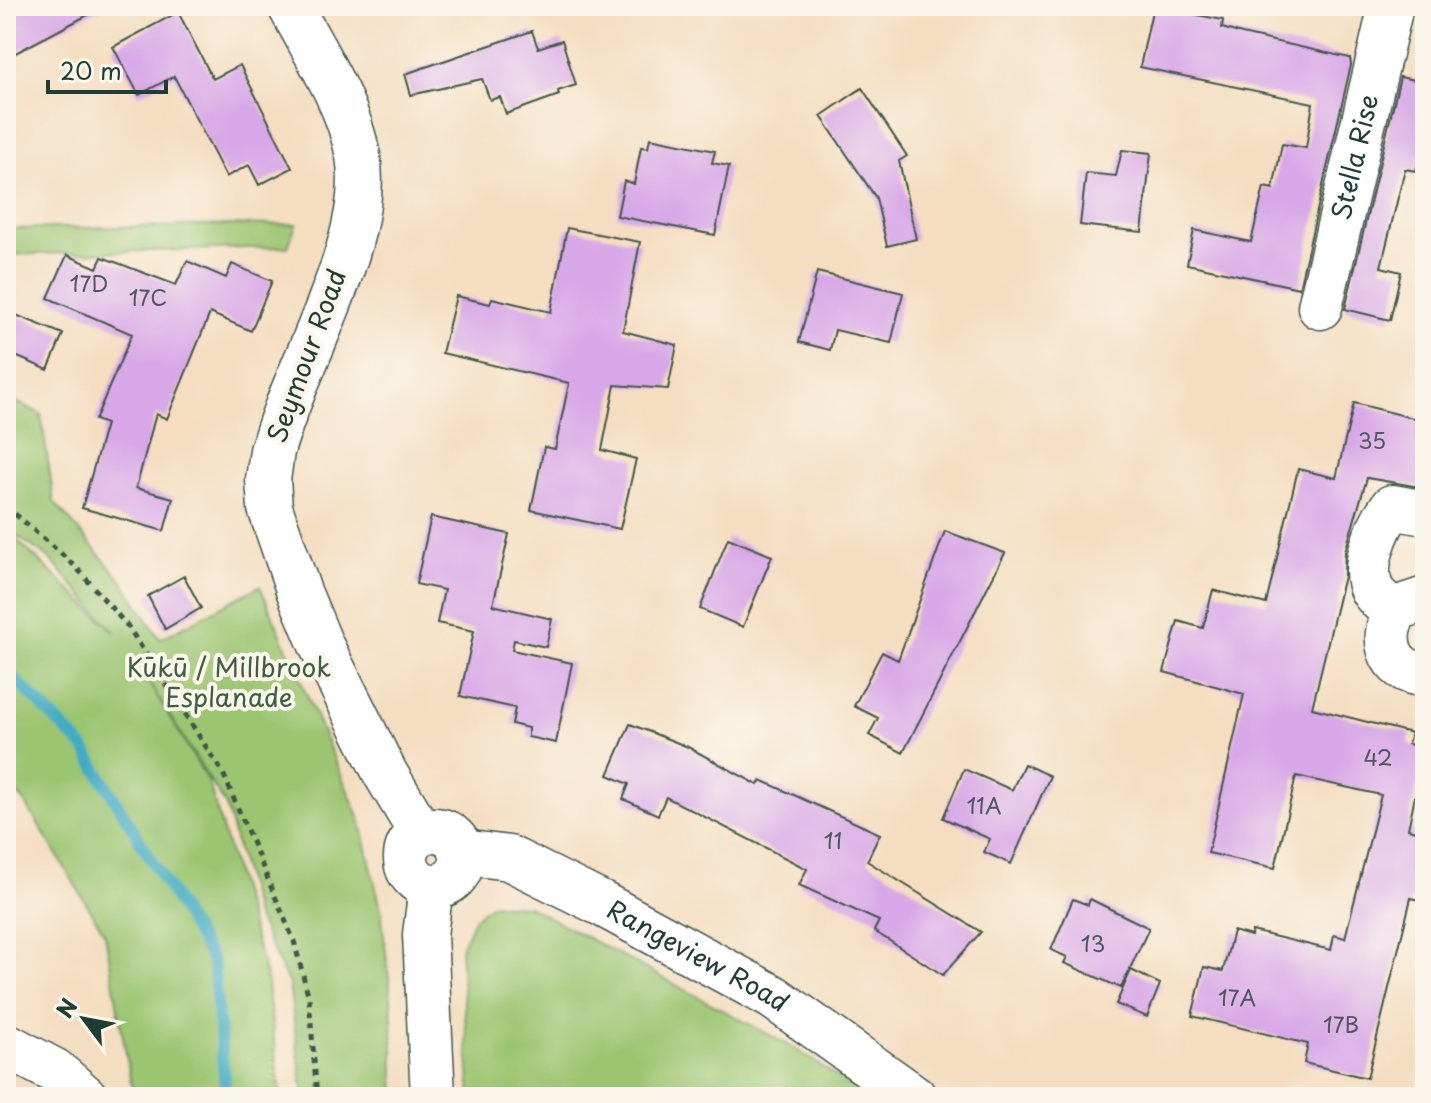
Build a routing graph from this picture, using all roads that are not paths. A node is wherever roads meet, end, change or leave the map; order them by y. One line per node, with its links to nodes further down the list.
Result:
1 (290, 6): 7 (main road, Seymour Road)
2 (1391, 6): 3 (main road, Stella Rise)
3 (1320, 307)
4 (1425, 513): 5 (main road)
5 (1410, 606): 6 (main road)
6 (1425, 674)
7 (421, 833): 8 (main road); 9 (main road)
8 (462, 852): 9 (main road); 13 (main road, Rangeview Road)
9 (431, 887): 12 (main road)
10 (6, 1045): 11 (main road)
11 (85, 1097)
12 (433, 1097)
13 (914, 1097)

